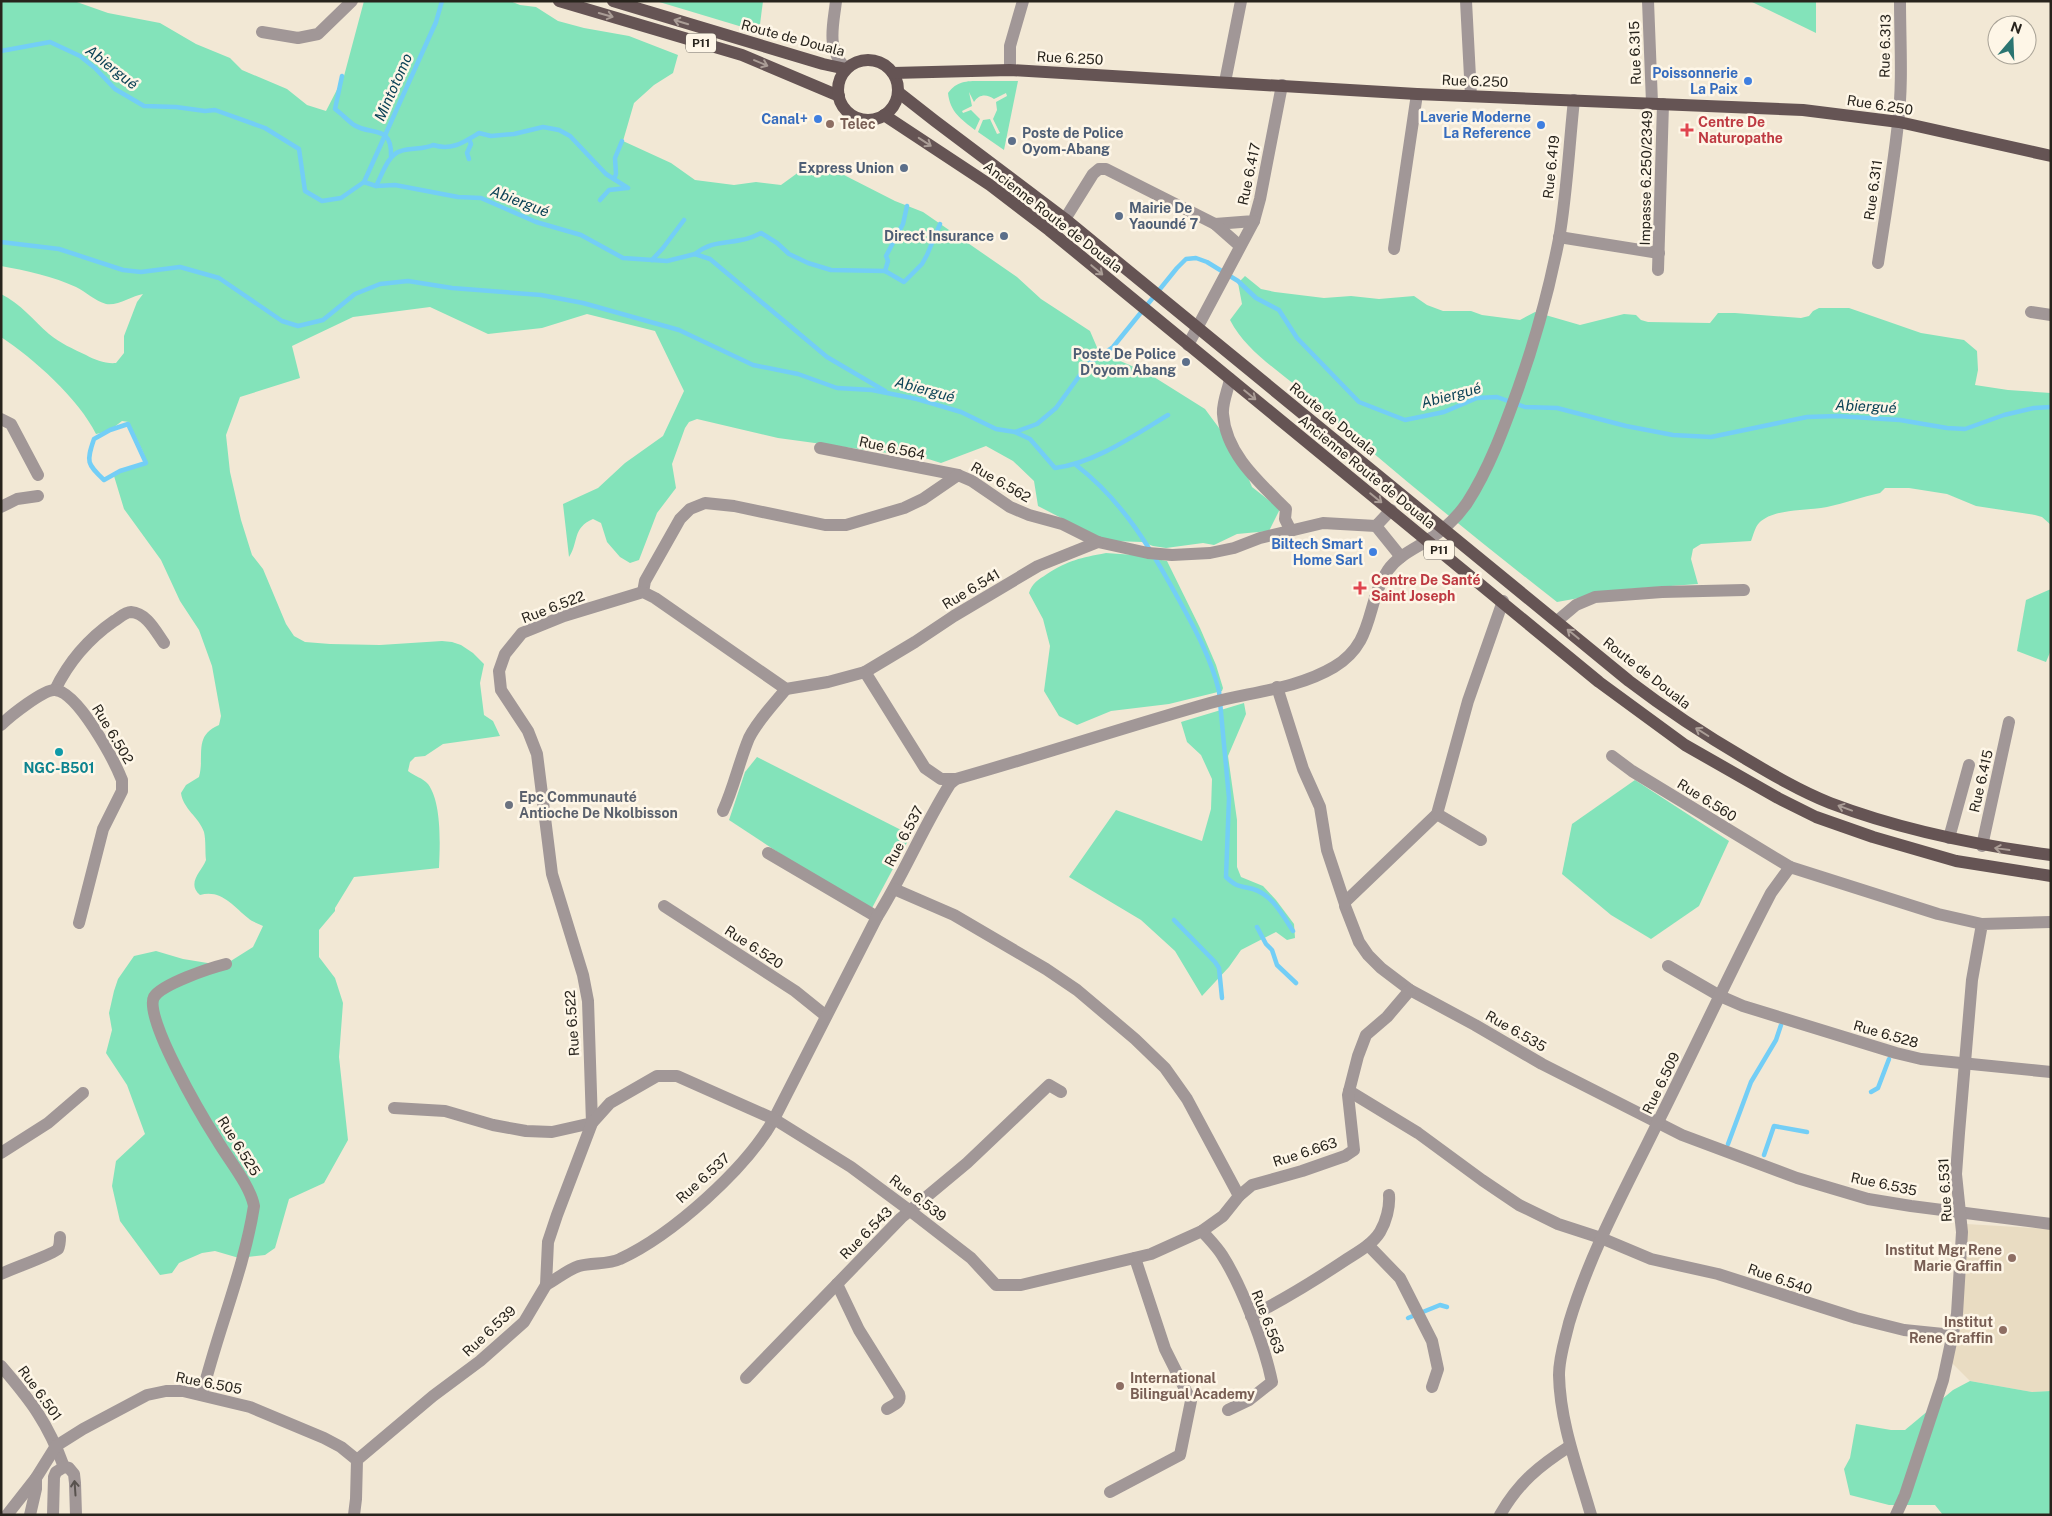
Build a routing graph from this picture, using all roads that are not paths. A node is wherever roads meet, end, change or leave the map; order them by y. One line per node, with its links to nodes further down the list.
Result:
1 (352, 1): 10 (street)
2 (559, 1): 18 (main road, P11, one-way to 18)
3 (613, 1): 11 (main road, Route de Douala / P11, one-way to 3)
4 (836, 1): 11 (street)
5 (1023, 1): 12 (street)
6 (1241, 1): 14 (street)
7 (1466, 1): 19 (street)
8 (1648, 1): 21 (street, Rue 6.315)
9 (1900, 1): 23 (street, Rue 6.313)
10 (262, 32)
11 (846, 69): 13 (main road, Route de Douala); 18 (main road)
12 (1010, 70): 13 (main road, Rue 6.250); 14 (main road, Rue 6.250)
13 (893, 73): 16 (main road)
14 (1225, 82): 15 (main road, Rue 6.250)
15 (1282, 86): 17 (main road, Rue 6.250); 26 (street, Rue 6.417)
16 (898, 92): 22 (main road); 25 (main road, Route de Douala / P11)
17 (1417, 94): 19 (main road, Rue 6.250); 29 (street)
18 (838, 96): 22 (main road)
19 (1471, 96): 20 (main road, Rue 6.250)
20 (1574, 100): 21 (main road, Rue 6.250); 28 (street, Rue 6.419)
21 (1658, 103): 23 (main road, Rue 6.250); 31 (street, Impasse 6.250/2349)
22 (884, 115): 37 (main road, Ancienne Route de Douala / P11, one-way to 37)
23 (1899, 122): 24 (main road, Rue 6.250); 32 (street, Rue 6.311)
24 (2051, 156)
25 (1065, 219): 27 (street); 36 (main road, Route de Douala / P11)
26 (1254, 220): 27 (street, Rue 6.417); 30 (street)
27 (1215, 224): 30 (street)
28 (1559, 237): 31 (street); 47 (street, Rue 6.419)
29 (1394, 249)
30 (1238, 250): 36 (street)
31 (1659, 254): 33 (street, Impasse 6.250/2349)
32 (1878, 263)
33 (1658, 270)
34 (2031, 312): 35 (street)
35 (2051, 315)
36 (1197, 327): 37 (street); 47 (main road, Route de Douala / P11)
37 (1188, 345): 38 (main road, Ancienne Route de Douala / P11)
38 (1230, 379): 45 (main road, Ancienne Route de Douala / P11, one-way to 45); 48 (street)
39 (1, 419): 41 (street)
40 (820, 448): 42 (street, Rue 6.564)
41 (38, 475)
42 (958, 475): 50 (street, Rue 6.562); 53 (street, Rue 6.562)
43 (38, 496): 44 (street)
44 (1, 507)
45 (1392, 510): 46 (street); 49 (main road, Ancienne Route de Douala / P11)
46 (1376, 526): 48 (street, Rue 6.562); 51 (street)
47 (1444, 529): 49 (street); 55 (main road, Route de Douala / P11)
48 (1291, 530): 50 (street, Rue 6.562)
49 (1427, 541): 51 (street); 54 (main road, Ancienne Route de Douala / P11)
50 (1098, 542): 57 (street, Rue 6.541)
51 (1400, 557): 58 (street)
52 (1744, 590): 55 (street)
53 (643, 592): 59 (street); 94 (street, Rue 6.522)
54 (1503, 601): 67 (street); 74 (main road, Ancienne Route de Douala / P11)
55 (1557, 621): 68 (main road, Route de Douala / P11, one-way to 55)
56 (164, 643): 60 (street)
57 (865, 672): 59 (street); 65 (street)
58 (1277, 688): 65 (street); 76 (street, Rue 6.535)
59 (786, 689): 66 (street)
60 (55, 690): 62 (street); 80 (street, Rue 6.502)
61 (2010, 722): 70 (street, Rue 6.415)
62 (1, 725)
63 (1612, 756): 73 (street, Rue 6.560)
64 (1969, 765): 68 (street)
65 (956, 779): 75 (street, Rue 6.537)
66 (723, 811)
67 (1437, 814): 69 (street); 76 (street)
68 (1949, 838): 70 (main road, Route de Douala / P11)
69 (1481, 840)
70 (1982, 846): 72 (main road, Route de Douala / P11, one-way to 70)
71 (768, 853): 78 (street)
72 (2051, 855)
73 (1790, 867): 81 (street); 85 (street, Rue 6.509)
74 (2051, 876)
75 (894, 888): 78 (street, Rue 6.537); 98 (street)
76 (1345, 904): 84 (street, Rue 6.535)
77 (664, 906): 86 (street, Rue 6.520)
78 (877, 917): 86 (street, Rue 6.537)
79 (2051, 922): 81 (street)
80 (79, 923)
81 (1982, 924): 87 (street, Rue 6.531)
82 (226, 964): 115 (street, Rue 6.525)
83 (1668, 966): 85 (street, Rue 6.528)
84 (1410, 990): 89 (street, Rue 6.663); 95 (street, Rue 6.535)
85 (1720, 996): 87 (street, Rue 6.528); 95 (street, Rue 6.509)
86 (826, 1016): 93 (street, Rue 6.537)
87 (1966, 1063): 88 (street, Rue 6.528); 100 (street, Rue 6.531)
88 (2051, 1072)
89 (1349, 1091): 98 (street, Rue 6.663); 104 (street, Rue 6.540)
90 (1061, 1092): 99 (street, Rue 6.543)
91 (83, 1093): 96 (street)
92 (394, 1108): 94 (street)
93 (774, 1119): 94 (street, Rue 6.539); 99 (street, Rue 6.539); 109 (street, Rue 6.537)
94 (592, 1123): 109 (street, Rue 6.539)
95 (1658, 1123): 100 (street, Rue 6.535); 104 (street, Rue 6.509)
96 (1, 1153)
97 (1389, 1195): 105 (street)
98 (1239, 1196): 102 (street, Rue 6.539)
99 (909, 1210): 106 (street, Rue 6.539); 108 (street, Rue 6.543)
100 (1960, 1212): 101 (street, Rue 6.535); 111 (street, Rue 6.531)
101 (2051, 1224)
102 (1202, 1231): 106 (street, Rue 6.539); 110 (street, Rue 6.563)
103 (60, 1237): 107 (street)
104 (1602, 1238): 111 (street, Rue 6.540); 119 (street, Rue 6.509)
105 (1368, 1245): 110 (street); 114 (street)
106 (1135, 1258): 123 (street)
107 (1, 1274)
108 (837, 1284): 113 (street, Rue 6.543); 116 (street)
109 (546, 1285): 120 (street, Rue 6.539)
110 (1251, 1316): 117 (street, Rue 6.563)
111 (1953, 1336): 131 (street, Rue 6.531)
112 (1, 1366): 118 (street, Rue 6.501)
113 (746, 1378)
114 (1432, 1387)
115 (202, 1395): 118 (street, Rue 6.505); 120 (street, Rue 6.505)
116 (887, 1409)
117 (1228, 1410)
118 (56, 1446): 121 (street, Rue 6.501); 122 (street)
119 (1570, 1446): 129 (street); 130 (street, Rue 6.509)
120 (357, 1460): 128 (street)
121 (64, 1467): 126 (street); 127 (street, Rue 6.501, one-way to 121)
122 (36, 1478): 124 (street); 125 (street)
123 (1110, 1492)
124 (7, 1515)
125 (30, 1515)
126 (53, 1515)
127 (76, 1515)
128 (354, 1515)
129 (1500, 1515)
130 (1591, 1515)
131 (1896, 1515)

